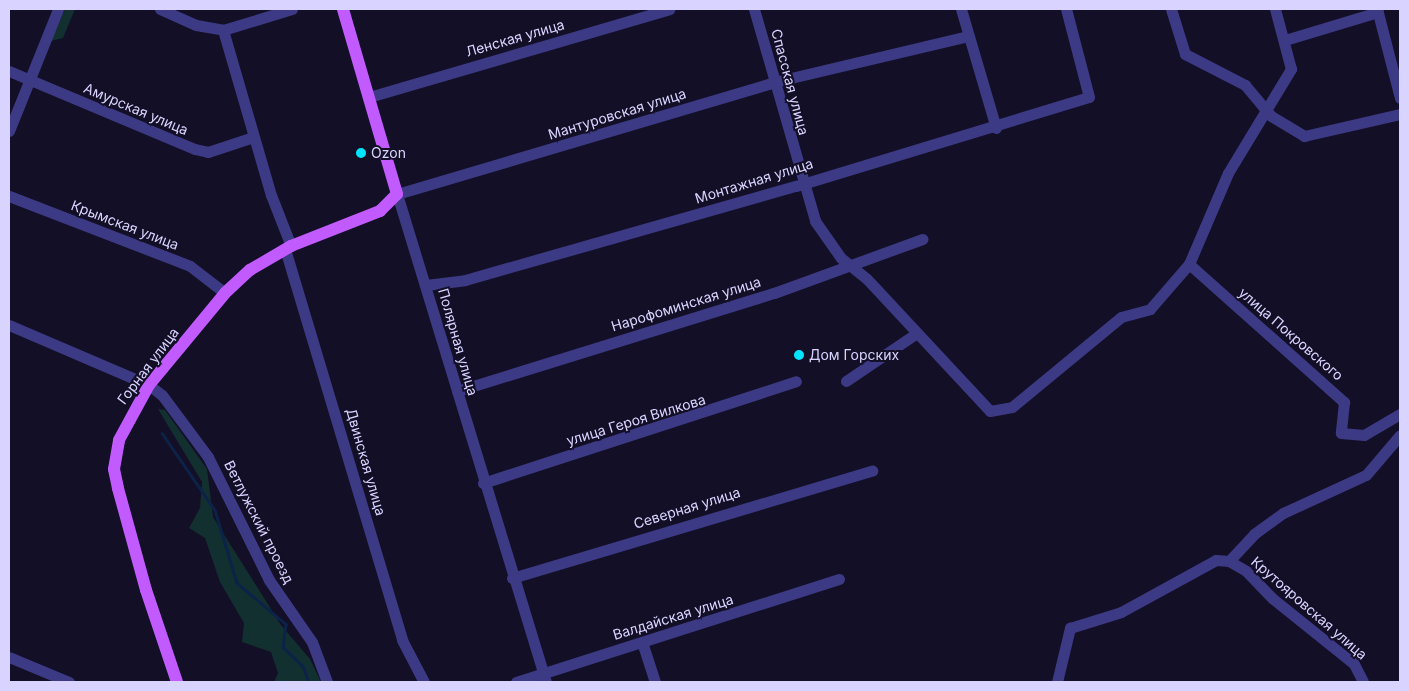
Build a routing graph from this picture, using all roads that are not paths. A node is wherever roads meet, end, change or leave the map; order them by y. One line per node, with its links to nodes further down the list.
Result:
1 (58, 9): 16 (street)
2 (160, 9): 12 (street)
3 (292, 9): 12 (street)
4 (342, 9): 18 (main road, Полярная улица)
5 (669, 9): 18 (street, Ленская улица)
6 (754, 9): 17 (street, Спасская улица)
7 (961, 9): 13 (street)
8 (1066, 9): 22 (street, Монтажная улица)
9 (1171, 9): 20 (street)
10 (1275, 9): 14 (street)
11 (1377, 10): 14 (street); 19 (street)
12 (223, 30): 24 (street, Двинская улица)
13 (968, 36): 17 (street, Мантуровская улица); 22 (street)
14 (1285, 40): 20 (street)
15 (9, 71): 16 (street, Амурская улица)
16 (29, 80): 23 (street); 24 (street, Амурская улица)
17 (774, 82): 25 (street, Спасская улица); 26 (street, Мантуровская улица)
18 (370, 97): 26 (main road, Полярная улица)
19 (1400, 98)
20 (1265, 107): 21 (street); 30 (street)
21 (1399, 117)
22 (996, 128): 25 (street, Монтажная улица)
23 (9, 131)
24 (253, 137): 29 (street, Двинская улица)
25 (802, 184): 31 (street, Спасская улица); 32 (street, Монтажная улица)
26 (397, 194): 29 (main road, Мантуровская улица); 32 (street, Полярная улица)
27 (9, 196): 33 (street, Крымская улица)
28 (922, 239): 31 (street, Нарофоминская улица)
29 (288, 247): 33 (main road, Горная улица); 53 (street, Двинская улица)
30 (1189, 264): 35 (street, Спасская улица); 40 (street, улица Покровского)
31 (852, 266): 35 (street, Спасская улица); 39 (street, Нарофоминская улица)
32 (426, 285): 39 (street, Полярная улица)
33 (225, 293): 38 (main road, Горная улица)
34 (9, 324): 38 (street)
35 (914, 335): 37 (street)
36 (796, 381): 43 (street, улица Героя Вилкова)
37 (846, 381)
38 (149, 385): 51 (main road, Горная улица); 52 (street, Ветлужский проезд)
39 (457, 391): 43 (street, Полярная улица)
40 (1400, 414)
41 (1400, 435): 44 (street)
42 (872, 471): 45 (street, Северная улица)
43 (483, 483): 45 (street, Полярная улица)
44 (1229, 561): 56 (street); 57 (street, Крутояровская улица)
45 (512, 578): 49 (street, Полярная улица)
46 (839, 579): 47 (street, Валдайская улица)
47 (642, 642): 49 (street, Валдайская улица); 55 (street)
48 (9, 657): 50 (street)
49 (545, 678): 54 (street, Валдайская улица)
50 (69, 682)
51 (177, 682)
52 (328, 682)
53 (424, 682)
54 (516, 682)
55 (655, 682)
56 (1057, 682)
57 (1363, 682)

